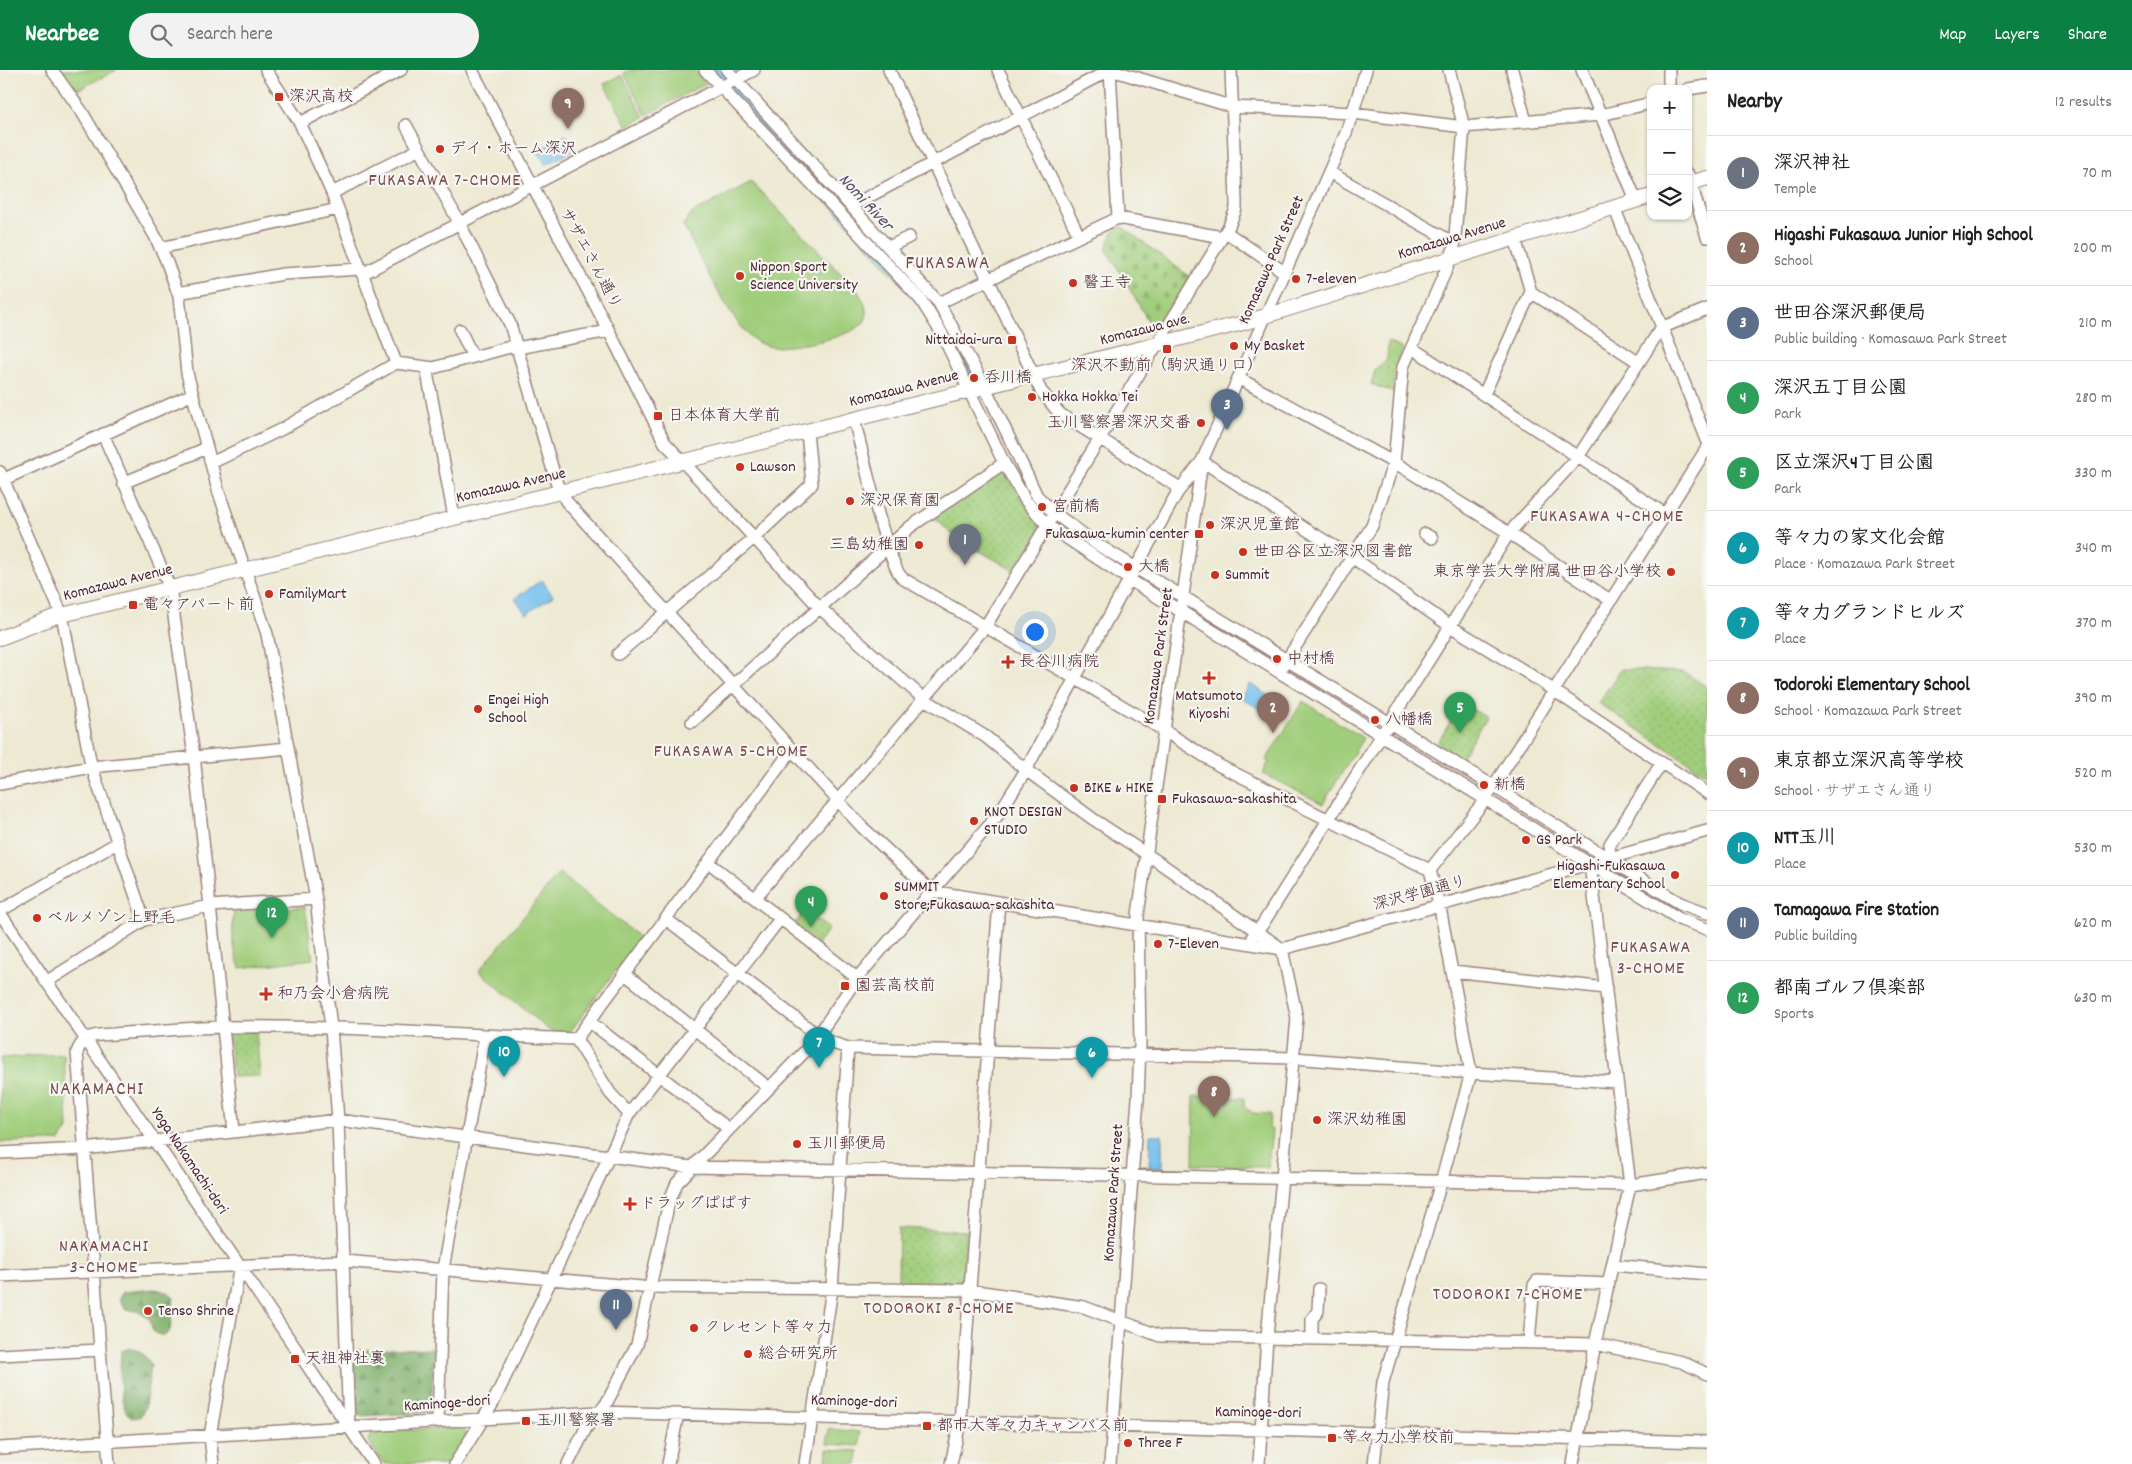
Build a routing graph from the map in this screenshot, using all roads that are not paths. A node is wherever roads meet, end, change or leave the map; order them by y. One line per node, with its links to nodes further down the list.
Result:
1 (52, 70): 52 (street)
2 (266, 70): 27 (street)
3 (401, 70): 27 (street)
4 (472, 70): 35 (street, サザエさん通り)
5 (705, 70): 17 (street)
6 (727, 70): 17 (street)
7 (754, 70): 17 (street)
8 (889, 70): 31 (street)
9 (998, 70): 25 (street)
10 (1232, 70): 22 (street)
11 (1366, 70): 23 (street, Komasawa Park Street)
12 (1449, 70): 29 (street)
13 (1512, 70): 26 (street)
14 (1582, 70): 24 (street)
15 (1669, 70): 18 (street)
16 (1110, 71): 22 (street); 25 (street); 43 (street)
17 (729, 84): 35 (street); 40 (street); 75 (street)
18 (1669, 85)
19 (1707, 86): 20 (street)
20 (1692, 88)
21 (1647, 104): 24 (street)
22 (1233, 107): 23 (street); 46 (street)
23 (1353, 113): 29 (street); 32 (street, Komasawa Park Street)
24 (1601, 115): 26 (street); 39 (street)
25 (1022, 117): 31 (street); 47 (street)
26 (1526, 122): 29 (street)
27 (300, 123): 37 (street)
28 (406, 125): 30 (street)
29 (1464, 127): 50 (street)
30 (418, 150): 37 (street); 44 (street)
31 (933, 163): 40 (street); 56 (street)
32 (1329, 172): 50 (street); 55 (street, Komasawa Park Street)
33 (1707, 178): 34 (main road)
34 (1692, 180)
35 (533, 186): 44 (street); 64 (street, サザエさん通り)
36 (1692, 189): 45 (street)
37 (332, 193): 42 (street)
38 (1647, 197): 39 (main road, Komazawa Avenue)
39 (1636, 200): 41 (main road, Komazawa Avenue)
40 (851, 206): 51 (street)
41 (1614, 207): 49 (main road, Komazawa Avenue); 62 (street)
42 (338, 209): 52 (street); 54 (street)
43 (1118, 218): 46 (street); 47 (street)
44 (460, 224): 54 (street); 66 (street)
45 (1706, 233)
46 (1224, 234): 55 (street); 65 (street)
47 (1079, 236): 56 (street)
48 (909, 237): 51 (street)
49 (1515, 238): 53 (main road, Komazawa Avenue); 57 (street)
50 (1454, 243): 53 (street)
51 (889, 247): 59 (street)
52 (160, 248): 58 (street)
53 (1450, 258): 61 (main road, Komazawa Avenue); 67 (street)
54 (361, 272): 58 (street); 70 (street)
55 (1284, 272): 61 (street, Komasawa Park Street)
56 (988, 279): 59 (street); 72 (street)
57 (1531, 292): 69 (street); 77 (street)
58 (178, 293): 76 (street)
59 (939, 303): 74 (street)
60 (1707, 309): 62 (street)
61 (1264, 317): 65 (main road, Komazawa ave.); 73 (street, Komasawa Park Street)
62 (1661, 328): 69 (street); 82 (street)
63 (460, 330): 68 (street)
64 (609, 331): 66 (street); 86 (street, サザエさん通り)
65 (1156, 345): 72 (main road, Komazawa ave.); 81 (street)
66 (517, 348): 68 (street); 94 (street)
67 (1412, 348): 77 (street); 88 (street)
68 (473, 357): 71 (street)
69 (1638, 362): 85 (street)
70 (396, 363): 71 (street); 89 (street)
71 (426, 367): 97 (street)
72 (1034, 375): 74 (main road, Komazawa Avenue); 81 (street)
73 (1238, 378): 87 (street, Komasawa Park Street); 88 (street)
74 (985, 387): 75 (main road, Komazawa Avenue); 95 (street)
75 (970, 390): 78 (main road, Komazawa Avenue); 90 (street)
76 (193, 394): 80 (street); 83 (street)
77 (1484, 394): 85 (street)
78 (854, 419): 79 (main road, Komazawa Avenue); 101 (street)
79 (807, 431): 86 (main road, Komazawa Avenue); 100 (street)
80 (103, 434): 91 (street); 92 (street)
81 (1099, 439): 93 (street); 95 (street)
82 (1707, 440)
83 (207, 448): 89 (street); 92 (street)
84 (1707, 448): 96 (street)
85 (1578, 457): 96 (street); 99 (street)
86 (683, 461): 94 (main road, Komazawa Avenue); 100 (street, サザエさん通り)
87 (1202, 461): 93 (street); 102 (street); 107 (street, Komazawa Park Street)
88 (1394, 462): 99 (street); 102 (street)
89 (212, 463): 104 (street)
90 (1004, 463): 98 (street); 101 (street)
91 (1, 477): 112 (street)
92 (123, 483): 106 (street)
93 (1180, 488): 103 (street)
94 (561, 493): 97 (main road, Komazawa Avenue); 111 (street)
95 (1054, 513): 98 (street); 103 (street)
96 (1665, 514): 108 (street)
97 (454, 517): 104 (main road, Komazawa Avenue)
98 (1047, 525): 105 (street); 114 (street)
99 (1509, 533): 108 (street); 113 (street)
100 (755, 537): 109 (street, サザエさん通り); 111 (street)
101 (888, 547): 109 (street); 114 (street)
102 (1352, 558): 113 (street); 117 (street)
103 (1136, 568): 105 (street); 107 (street)
104 (246, 570): 106 (main road, Komazawa Avenue); 127 (street)
105 (1130, 580): 110 (street); 119 (street)
106 (170, 588): 112 (main road, Komazawa Avenue); 129 (street)
107 (1184, 597): 110 (street, Komazawa Park Street); 117 (street)
108 (1610, 600): 121 (street)
109 (820, 608): 120 (street); 122 (street, サザエさん通り)
110 (1182, 611): 118 (street); 125 (street, Komazawa Park Street)
111 (667, 612): 116 (street); 120 (street)
112 (62, 615): 115 (main road, Komazawa Avenue); 131 (street)
113 (1450, 626): 121 (street); 124 (street)
114 (986, 627): 119 (street); 122 (street)
115 (0, 638)
116 (618, 654)
117 (1287, 660): 118 (street); 124 (street)
118 (1279, 672): 126 (street)
119 (1074, 678): 125 (street); 132 (street)
120 (733, 686): 123 (street); 128 (street)
121 (1553, 691): 130 (street); 134 (street)
122 (924, 698): 132 (street, サザエさん通り); 137 (street)
123 (692, 722)
124 (1389, 723): 126 (street); 134 (street)
125 (1165, 732): 138 (street); 141 (street, Komazawa Park Street)
126 (1382, 735): 136 (street); 138 (street)
127 (288, 748): 129 (street); 148 (street)
128 (791, 751): 137 (street); 143 (street)
129 (194, 756): 131 (street); 151 (street)
130 (1661, 764): 135 (street); 142 (street)
131 (91, 767): 133 (street); 140 (street)
132 (1026, 770): 141 (street, サザエさん通り); 146 (street)
133 (0, 784)
134 (1493, 786): 136 (street); 142 (street)
135 (1707, 794)
136 (1485, 800): 144 (street); 145 (street)
137 (837, 801): 146 (street); 147 (street)
138 (1329, 820): 145 (street); 159 (street)
139 (1707, 831): 142 (street, 深沢学園通り)
140 (117, 843): 152 (street); 156 (street)
141 (1147, 855): 157 (street, Komazawa Park Street); 159 (street, サザエさん通り)
142 (1608, 859): 144 (street, 深沢学園通り); 153 (street)
143 (708, 862): 147 (street); 154 (street)
144 (1590, 864): 150 (street, 深沢学園通り); 158 (street); 167 (street)
145 (1430, 870): 150 (street)
146 (931, 891): 149 (street, 深沢学園通り); 165 (street)
147 (755, 898): 155 (street)
148 (316, 899): 151 (street); 170 (street)
149 (999, 902): 157 (street, 深沢学園通り); 177 (street)
150 (1439, 905): 161 (street, 深沢学園通り); 162 (street)
151 (210, 906): 156 (street); 169 (street)
152 (0, 912): 166 (street, Yoga Nakamachi-dori)
153 (1707, 913)
154 (666, 919): 163 (street); 164 (street)
155 (780, 919): 164 (street); 165 (street)
156 (144, 920): 166 (street)
157 (1138, 925): 160 (street, 深沢学園通り); 178 (street, Komazawa Park Street)
158 (1707, 929)
159 (1258, 931): 160 (street); 161 (street, サザエさん通り)
160 (1246, 943): 161 (street, 深沢学園通り)
161 (1282, 949): 179 (street)
162 (1452, 971): 167 (street); 180 (street)
163 (625, 974): 168 (street); 171 (street)
164 (738, 974): 171 (street); 173 (street)
165 (857, 978): 173 (street)
166 (46, 982): 174 (street, Yoga Nakamachi-dori)
167 (1606, 988): 182 (street)
168 (590, 1022): 175 (street); 181 (street)
169 (224, 1027): 170 (street); 174 (street); 187 (street)
170 (331, 1028): 172 (street); 185 (street)
171 (694, 1028): 181 (street); 183 (street)
172 (485, 1036): 175 (street); 188 (street)
173 (818, 1036): 176 (street); 183 (street)
174 (86, 1039): 189 (street, Yoga Nakamachi-dori); 190 (street)
175 (576, 1040): 184 (street)
176 (848, 1048): 177 (street); 194 (street)
177 (987, 1051): 178 (street); 195 (street)
178 (1139, 1054): 179 (street); 197 (street, Komazawa Park Street)
179 (1295, 1058): 180 (street); 198 (street)
180 (1471, 1073): 182 (street); 199 (street)
181 (659, 1075): 184 (street); 186 (street)
182 (1617, 1082): 200 (street)
183 (769, 1088): 186 (street)
184 (628, 1114): 192 (street)
185 (338, 1120): 187 (street); 188 (street); 201 (street)
186 (729, 1129): 193 (street)
187 (234, 1131): 189 (street)
188 (466, 1136): 192 (street); 204 (street)
189 (157, 1141): 190 (street); 203 (street, Yoga Nakamachi-dori)
190 (84, 1149): 191 (street); 205 (street)
191 (0, 1153)
192 (610, 1155): 193 (street); 208 (street)
193 (691, 1167): 194 (street); 210 (street)
194 (840, 1170): 195 (street); 211 (street)
195 (978, 1173): 197 (street); 213 (street)
196 (1707, 1173): 200 (street)
197 (1132, 1176): 198 (street); 214 (street, Komazawa Park Street)
198 (1282, 1180): 199 (street); 215 (street)
199 (1441, 1182): 200 (street); 217 (street)
200 (1630, 1185): 202 (street)
201 (344, 1261): 203 (street); 204 (street); 230 (street)
202 (1614, 1265): 206 (street); 209 (street)
203 (242, 1268): 205 (street); 230 (street, Yoga Nakamachi-dori); 233 (street)
204 (444, 1269): 208 (street); 227 (street)
205 (95, 1271): 207 (street); 220 (street)
206 (1707, 1274)
207 (0, 1276)
208 (552, 1279): 210 (street); 226 (street)
209 (1609, 1284): 218 (street); 219 (street)
210 (650, 1287): 211 (street); 223 (street)
211 (832, 1288): 213 (street); 225 (street)
212 (1319, 1289): 216 (street)
213 (969, 1290): 214 (street); 228 (street)
214 (1121, 1322): 215 (street); 229 (street, Komazawa Park Street)
215 (1267, 1337): 216 (street); 231 (street)
216 (1312, 1338): 217 (street)
217 (1395, 1339): 218 (street); 232 (street)
218 (1529, 1342): 219 (street)
219 (1595, 1344): 222 (street); 234 (street)
220 (100, 1350): 221 (street); 235 (street)
221 (0, 1355)
222 (1707, 1374)
223 (598, 1412): 224 (street, Kaminoge-dori); 226 (street, Kaminoge-dori); 242 (street)
224 (678, 1414): 225 (street, Kaminoge-dori); 243 (street)
225 (813, 1417): 228 (street, Kaminoge-dori); 244 (street)
226 (485, 1418): 227 (street, Kaminoge-dori); 241 (street)
227 (438, 1421): 230 (street, Kaminoge-dori)
228 (960, 1422): 229 (street, Kaminoge-dori); 245 (street)
229 (1113, 1426): 231 (street, Kaminoge-dori); 246 (street, Komazawa Park Street)
230 (349, 1427): 233 (street, Kaminoge-dori); 240 (street, Yoga Nakamachi-dori)
231 (1262, 1430): 232 (street, Kaminoge-dori); 247 (street)
232 (1376, 1432): 234 (street, Kaminoge-dori); 248 (street)
233 (210, 1436): 235 (street, Kaminoge-dori); 239 (street)
234 (1577, 1439): 236 (street, Kaminoge-dori); 249 (street)
235 (107, 1442): 237 (street, Kaminoge-dori); 238 (street)
236 (1707, 1442)
237 (0, 1448)
238 (109, 1464)
239 (212, 1464)
240 (374, 1464)
241 (455, 1464)
242 (568, 1464)
243 (668, 1464)
244 (805, 1464)
245 (951, 1464)
246 (1110, 1464)
247 (1259, 1464)
248 (1374, 1464)
249 (1573, 1464)

